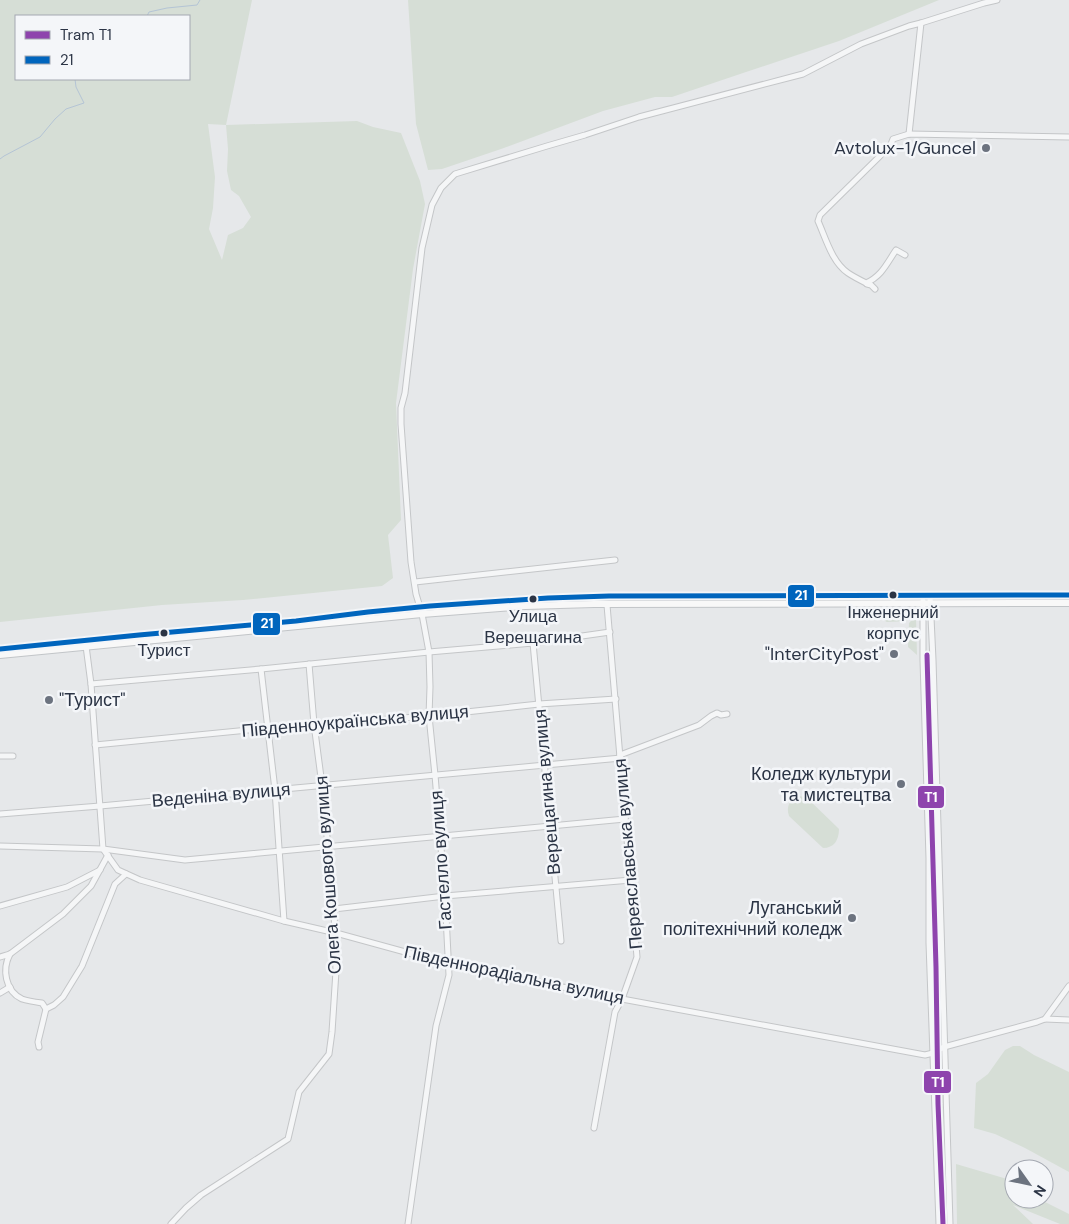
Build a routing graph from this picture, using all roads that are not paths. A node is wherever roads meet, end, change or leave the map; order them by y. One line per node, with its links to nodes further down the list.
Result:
1 (994, 0): 2 (street, Гастелло вулиця)
2 (921, 23): 3 (street); 9 (street, Гастелло вулиця)
3 (909, 134): 4 (street); 6 (street)
4 (1069, 137)
5 (906, 255): 6 (street)
6 (866, 283): 7 (street)
7 (875, 289)
8 (615, 560): 9 (street)
9 (415, 582): 15 (street, Гастелло вулиця)
10 (1069, 595): 11 (main road)
11 (926, 596): 13 (street); 15 (main road)
12 (1069, 603): 13 (main road)
13 (926, 604): 14 (main road); 22 (street); 23 (street)
14 (607, 605): 15 (main road); 16 (street, Переяславська вулиця)
15 (420, 610): 18 (main road); 19 (main road); 20 (street, Гастелло вулиця)
16 (610, 632): 17 (street); 27 (street, Переяславська вулиця)
17 (533, 643): 20 (street); 28 (street, Верещагина вулиця)
18 (86, 646): 21 (main road); 26 (street)
19 (0, 649)
20 (429, 652): 24 (street); 30 (street, Гастелло вулиця)
21 (0, 655)
22 (923, 660): 23 (street); 73 (street)
23 (933, 660): 72 (street)
24 (309, 664): 25 (street); 31 (street, Олега Кошового вулиця)
25 (261, 669): 26 (street); 32 (street)
26 (91, 684): 33 (street)
27 (616, 699): 28 (street, Південноукраїнська вулиця); 36 (street, Переяславська вулиця)
28 (539, 704): 30 (street, Південноукраїнська вулиця); 37 (street, Верещагина вулиця)
29 (727, 714): 36 (street, Веденіна вулиця)
30 (428, 716): 31 (street, Південноукраїнська вулиця); 38 (street, Гастелло вулиця)
31 (314, 724): 32 (street, Південноукраїнська вулиця); 39 (street, Олега Кошового вулиця)
32 (268, 728): 33 (street, Південноукраїнська вулиця); 40 (street)
33 (95, 745): 41 (street)
34 (0, 756): 35 (street)
35 (13, 756)
36 (620, 756): 37 (street, Веденіна вулиця); 43 (street, Переяславська вулиця)
37 (545, 765): 38 (street, Веденіна вулиця); 44 (street, Верещагина вулиця)
38 (435, 775): 39 (street, Веденіна вулиця); 45 (street, Гастелло вулиця)
39 (322, 786): 40 (street, Веденіна вулиця); 47 (street, Олега Кошового вулиця)
40 (275, 790): 41 (street, Веденіна вулиця); 49 (street)
41 (100, 806): 42 (street, Веденіна вулиця); 48 (street)
42 (0, 814)
43 (625, 819): 44 (street); 53 (street, Переяславська вулиця)
44 (550, 826): 45 (street); 54 (street, Верещагина вулиця)
45 (439, 837): 47 (street); 55 (street, Гастелло вулиця)
46 (0, 846): 48 (street)
47 (328, 848): 49 (street); 57 (street, Олега Кошового вулиця)
48 (103, 849): 49 (street); 50 (street, Південнорадіальна вулиця)
49 (280, 851): 58 (street)
50 (108, 856): 51 (street); 52 (street, Південнорадіальна вулиця)
51 (100, 870): 56 (street); 61 (street)
52 (126, 874): 58 (street, Південнорадіальна вулиця); 68 (street)
53 (631, 880): 54 (street); 67 (street, Переяславська вулиця)
54 (555, 886): 55 (street); 60 (street, Верещагина вулиця)
55 (445, 896): 57 (street); 63 (street, Гастелло вулиця)
56 (0, 906)
57 (334, 909): 59 (street, Олега Кошового вулиця)
58 (284, 921): 59 (street, Південнорадіальна вулиця)
59 (336, 933): 63 (street, Південнорадіальна вулиця); 75 (street, Олега Кошового вулиця)
60 (561, 941)
61 (10, 954): 62 (street); 65 (street)
62 (0, 957)
63 (449, 964): 67 (street, Південнорадіальна вулиця); 76 (street, Гастелло вулиця)
64 (1069, 986): 69 (street)
65 (10, 987): 66 (street); 68 (street)
66 (0, 993)
67 (622, 999): 73 (street, Південнорадіальна вулиця); 74 (street, Переяславська вулиця)
68 (46, 1009): 71 (street)
69 (1045, 1019): 70 (street); 72 (street)
70 (1069, 1020)
71 (39, 1047)
72 (944, 1047): 73 (street); 78 (street)
73 (933, 1053): 77 (street)
74 (594, 1128)
75 (171, 1224)
76 (408, 1224)
77 (939, 1224)
78 (950, 1224)

